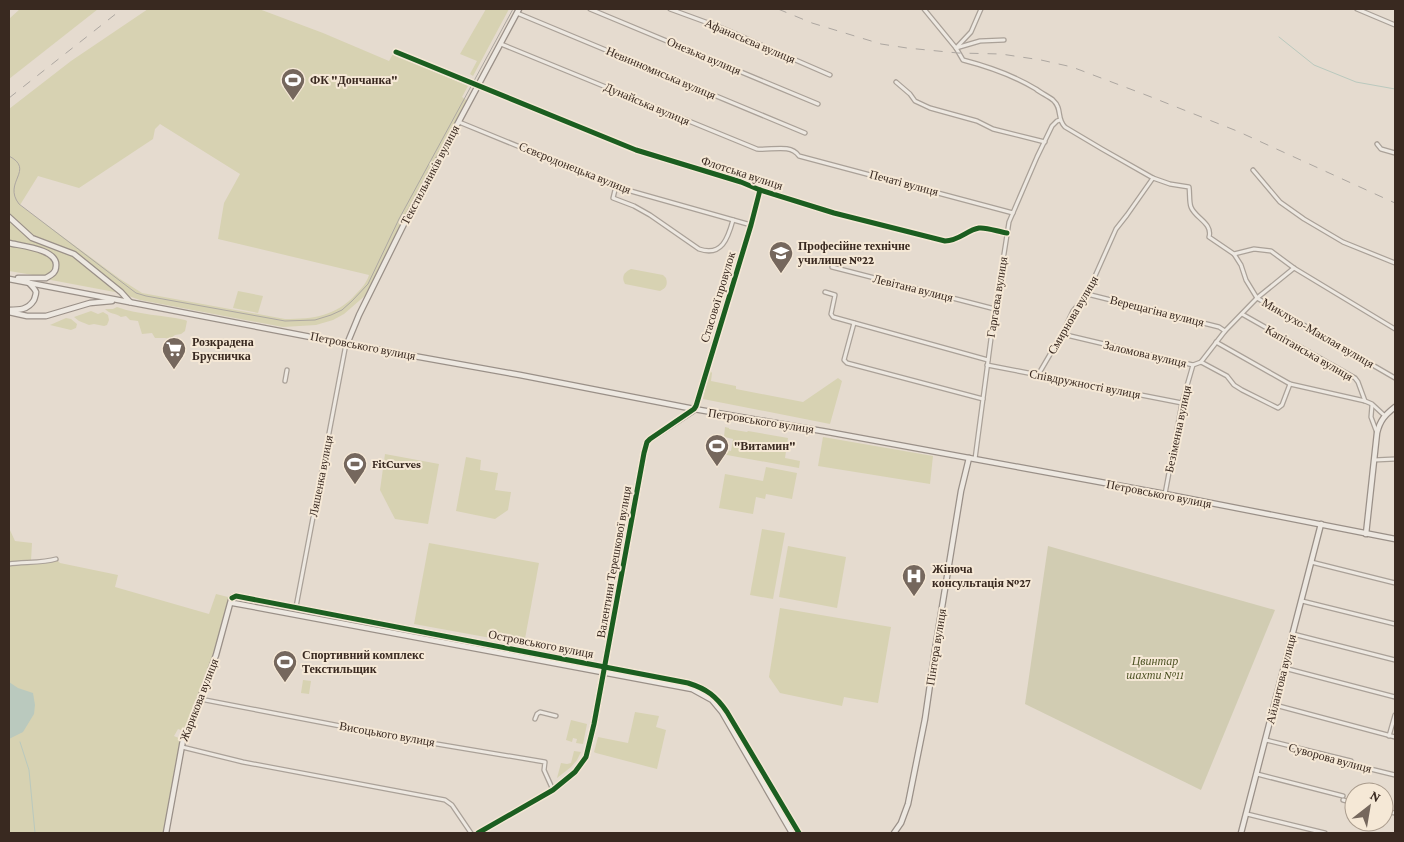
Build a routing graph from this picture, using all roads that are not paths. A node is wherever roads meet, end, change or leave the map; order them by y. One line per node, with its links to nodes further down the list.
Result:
1 (590, 9): 15 (street, Онезька вулиця)
2 (670, 9): 12 (street, Афанасьєва вулиця)
3 (924, 9): 10 (street)
4 (981, 9): 10 (street)
5 (1358, 9): 7 (street)
6 (518, 11): 9 (street, Текстильників вулиця); 18 (street, Невинномиська вулиця)
7 (1395, 26)
8 (1004, 40): 10 (street)
9 (500, 44): 14 (street, Текстильників вулиця); 21 (street, Дунайська вулиця)
10 (956, 48): 16 (street)
11 (396, 52): 14 (street, Флотська вулиця)
12 (830, 75)
13 (896, 82): 19 (street)
14 (477, 86): 17 (street, Текстильників вулиця); 26 (street, Флотська вулиця)
15 (818, 104)
16 (1060, 120): 19 (street, Гаргаєва вулиця); 24 (street)
17 (458, 122): 25 (street, Сєвєродонецька вулиця); 51 (street, Текстильників вулиця)
18 (805, 133)
19 (1045, 142): 27 (street, Гаргаєва вулиця)
20 (1377, 144): 22 (street)
21 (796, 152): 27 (street, Печаті вулиця)
22 (1395, 154)
23 (1253, 170): 34 (street)
24 (1153, 178): 33 (street); 40 (street, Смирнова вулиця)
25 (616, 186): 29 (street, Сєвєродонецька вулиця); 29 (street)
26 (760, 190): 30 (street, Стасової провулок); 31 (street, Флотська вулиця)
27 (1013, 213): 31 (street, Гаргаєва вулиця)
28 (9, 217): 42 (street)
29 (733, 220): 30 (street, Сєвєродонецька вулиця)
30 (751, 225): 66 (street, Стасової провулок)
31 (1007, 234): 43 (street, Гаргаєва вулиця)
32 (9, 243): 37 (street)
33 (1234, 254): 36 (street); 41 (street, Миклухо-Маклая вулиця)
34 (1395, 263)
35 (832, 267): 43 (street, Левітана вулиця)
36 (1294, 268): 41 (street); 47 (street)
37 (9, 279): 38 (street, Петровського вулиця)
38 (28, 282): 42 (street, Петровського вулиця); 44 (street)
39 (825, 292): 46 (street)
40 (1088, 294): 48 (street, Верещагіна вулиця); 49 (street, Смирнова вулиця)
41 (1257, 298): 45 (street); 58 (street, Миклухо-Маклая вулиця)
42 (130, 302): 44 (street); 51 (street, Петровського вулиця)
43 (995, 309): 52 (street, Гаргаєва вулиця)
44 (9, 311)
45 (1242, 314): 48 (street); 62 (street, Капітанська вулиця)
46 (854, 324): 52 (street); 61 (street)
47 (1395, 329)
48 (1225, 330): 50 (street)
49 (1062, 334): 55 (street, Заломова вулиця); 57 (street, Смирнова вулиця)
50 (1216, 342): 53 (street); 60 (street, Верещагіна вулиця)
51 (347, 344): 66 (street, Петровського вулиця); 82 (street, Ляшенка вулиця)
52 (988, 360): 54 (street, Гаргаєва вулиця)
53 (1201, 362): 55 (street, Заломова вулиця); 60 (street, Заломова вулиця)
54 (987, 365): 57 (street, Співдружності вулиця); 61 (street, Гаргаєва вулиця)
55 (1193, 365): 63 (street, Безіменна вулиця)
56 (287, 370): 59 (street)
57 (1038, 375): 63 (street, Співдружності вулиця)
58 (1395, 378)
59 (286, 381)
60 (1290, 384): 62 (street, Верещагіна вулиця)
61 (983, 399): 70 (street, Гаргаєва вулиця)
62 (1365, 401): 64 (street, Верещагіна вулиця)
63 (1182, 404): 72 (street, Безіменна вулиця)
64 (1372, 404): 67 (street, Верещагіна вулиця); 68 (street)
65 (1395, 407): 67 (street)
66 (694, 410): 70 (street, Петровського вулиця); 87 (street, Валентини Терешкової вулиця)
67 (1385, 416): 68 (street)
68 (1377, 433): 71 (street)
69 (1395, 458): 71 (street)
70 (972, 459): 72 (street, Петровського вулиця); 109 (street, Пінтера вулиця)
71 (1374, 460): 74 (street)
72 (1165, 494): 73 (street, Петровського вулиця)
73 (1321, 524): 74 (street, Петровського вулиця); 77 (street, Айлантова вулиця)
74 (1366, 534): 75 (street, Петровського вулиця)
75 (1395, 539)
76 (56, 559): 78 (street)
77 (1312, 562): 79 (street); 81 (street, Айлантова вулиця)
78 (9, 564)
79 (1395, 583)
80 (232, 598): 82 (street, Островського вулиця); 87 (street, Островського вулиця); 89 (street, Жарикова вулиця)
81 (1302, 601): 83 (street); 84 (street, Айлантова вулиця)
82 (296, 608): 87 (street, Островського вулиця)
83 (1395, 624)
84 (1293, 634): 85 (street); 86 (street, Айлантова вулиця)
85 (1395, 660)
86 (1284, 668): 88 (street); 90 (street, Айлантова вулиця)
87 (604, 669): 100 (street, Островського вулиця); 101 (street, Валентини Терешкової вулиця)
88 (1395, 697)
89 (200, 698): 97 (street, Жарикова вулиця); 101 (street, Висоцького вулиця)
90 (1275, 705): 94 (street); 96 (street, Айлантова вулиця)
91 (1395, 715): 94 (street)
92 (556, 716): 93 (street)
93 (535, 719)
94 (1389, 736): 95 (street)
95 (1395, 737)
96 (1266, 740): 98 (street, Айлантова вулиця); 99 (street, Суворова вулиця)
97 (181, 747): 104 (street, Жарикова вулиця); 105 (street)
98 (1257, 774): 102 (street); 103 (street, Айлантова вулиця)
99 (1395, 775)
100 (769, 787): 107 (street, Островського вулиця); 108 (street, Островського вулиця)
101 (553, 790): 106 (street, Валентини Терешкової вулиця)
102 (1344, 798)
103 (1246, 814): 110 (street, Айлантова вулиця); 111 (street)
104 (166, 833)
105 (471, 833)
106 (478, 833)
107 (792, 833)
108 (799, 833)
109 (894, 833)
110 (1242, 833)
111 (1325, 833)

